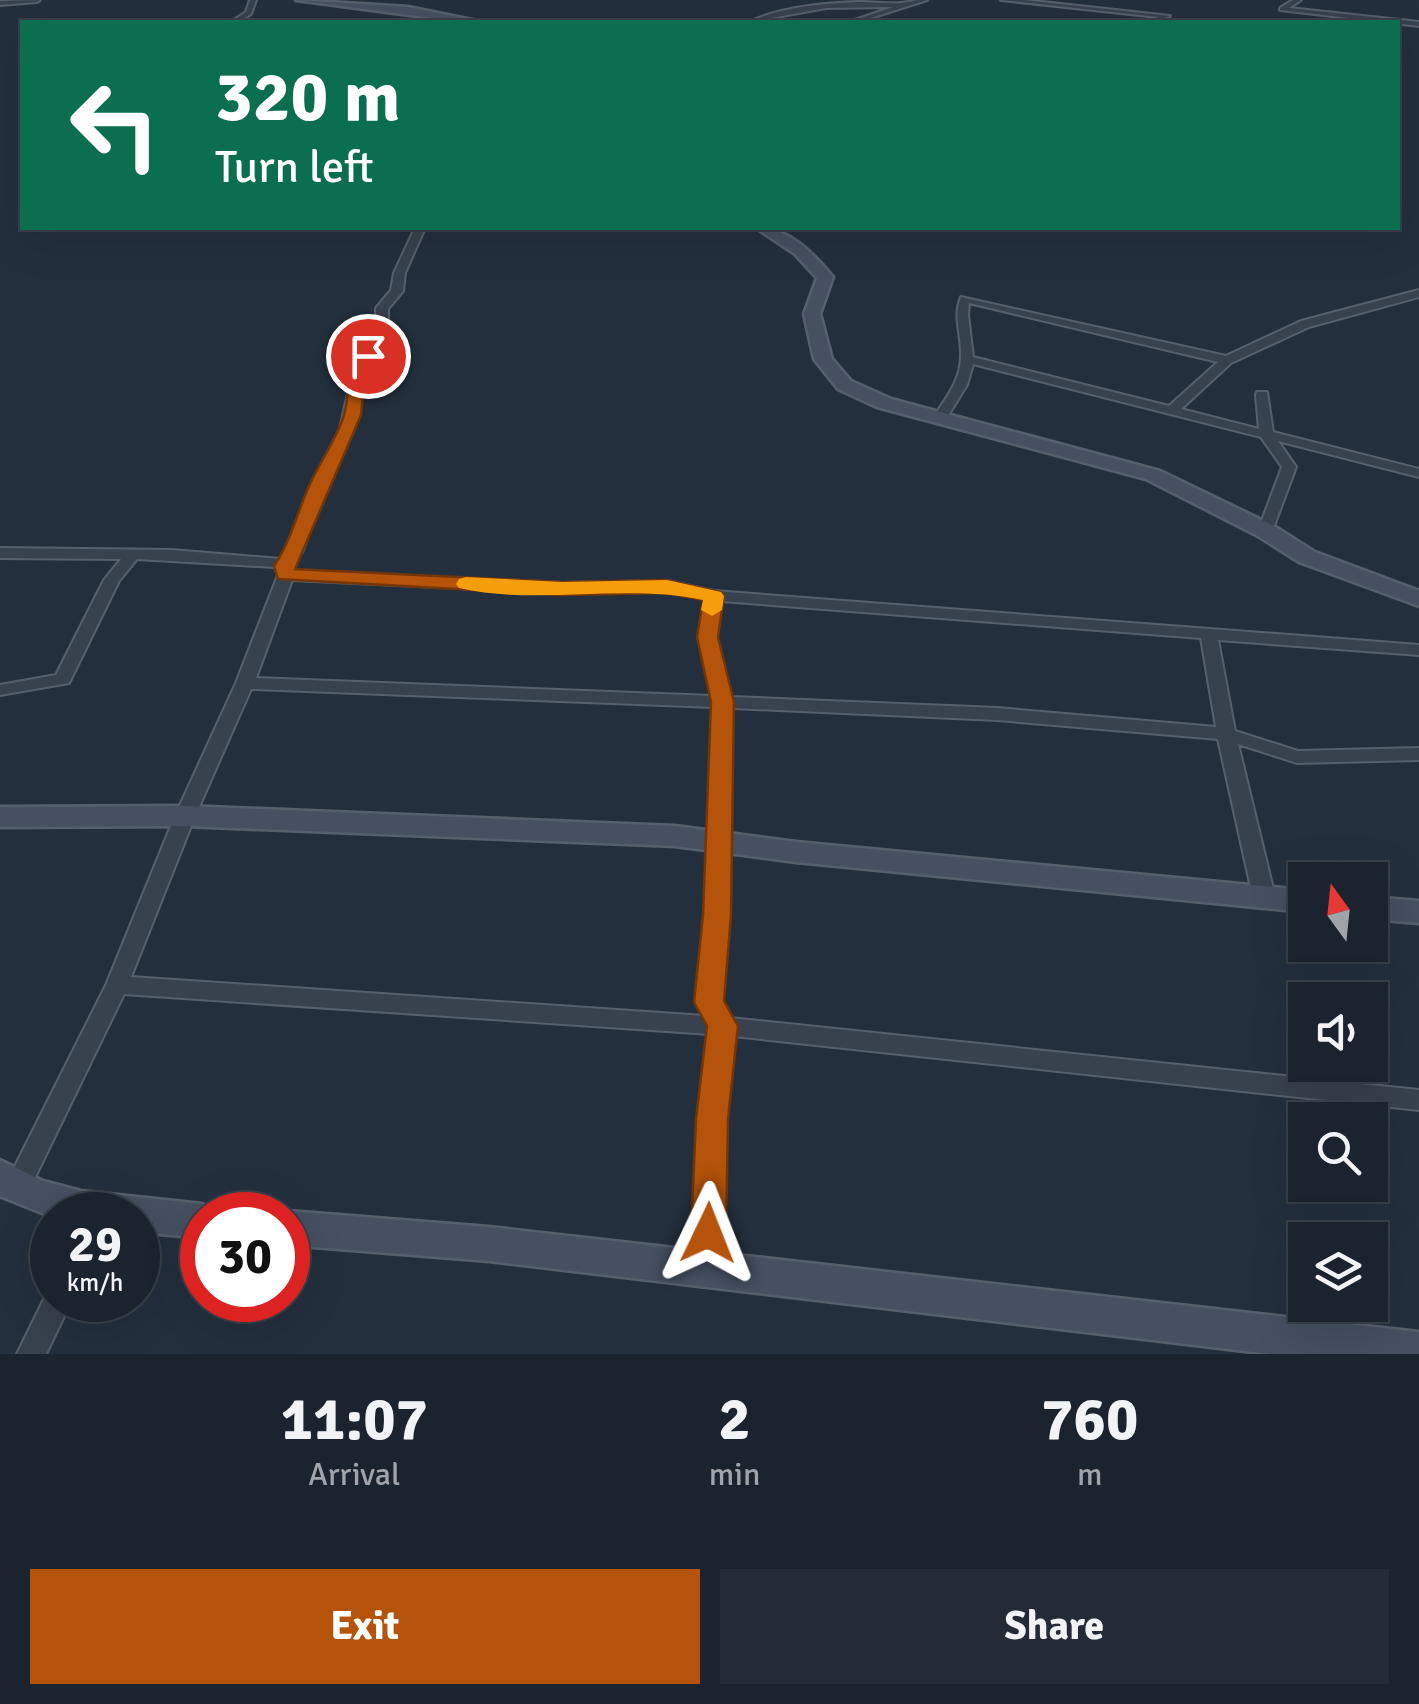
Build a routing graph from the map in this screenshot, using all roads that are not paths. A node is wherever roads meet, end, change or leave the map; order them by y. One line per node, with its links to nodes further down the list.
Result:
1 (38, 0): 9 (street)
2 (252, 0): 12 (street)
3 (300, 0): 13 (street)
4 (842, 0): 10 (street)
5 (924, 0): 11 (street)
6 (1004, 0): 7 (street)
7 (1016, 0): 16 (street)
8 (1298, 0): 17 (street)
9 (0, 3)
10 (858, 3): 11 (street); 14 (street)
11 (902, 6): 15 (street)
12 (237, 20)
13 (466, 20)
14 (759, 20)
15 (858, 20)
16 (1157, 20)
17 (1382, 20)
18 (420, 230): 31 (street)
19 (767, 230): 25 (street)
20 (1419, 293): 22 (street)
21 (968, 360): 22 (street); 24 (street); 25 (street)
22 (1226, 360): 24 (street)
23 (1262, 395): 26 (street)
24 (1172, 410): 26 (street)
25 (940, 419): 28 (street)
26 (1266, 436): 27 (street); 28 (street)
27 (1419, 473)
28 (1266, 531): 33 (street)
29 (0, 553): 30 (street)
30 (132, 555): 31 (street); 37 (street)
31 (285, 570): 32 (street); 36 (street)
32 (714, 596): 34 (street); 38 (street)
33 (1419, 599)
34 (1208, 634): 35 (street); 39 (street)
35 (1419, 650)
36 (246, 683): 38 (street); 41 (street)
37 (0, 690)
38 (723, 702): 39 (street); 43 (street)
39 (1226, 734): 40 (street); 44 (street)
40 (1419, 754)
41 (185, 816): 42 (street); 43 (street); 48 (street)
42 (0, 817)
43 (718, 842): 44 (street); 49 (street)
44 (1264, 897): 45 (street)
45 (1288, 899)
46 (1388, 909): 47 (street)
47 (1419, 912)
48 (116, 985): 49 (street); 51 (street)
49 (722, 1026): 50 (street); 54 (street)
50 (1419, 1100)
51 (8, 1182): 52 (street)
52 (34, 1192)
53 (310, 1230): 54 (street)
54 (707, 1271): 56 (street)
55 (47, 1322): 58 (street)
56 (1247, 1343): 57 (street)
57 (1419, 1352)
58 (31, 1354)

